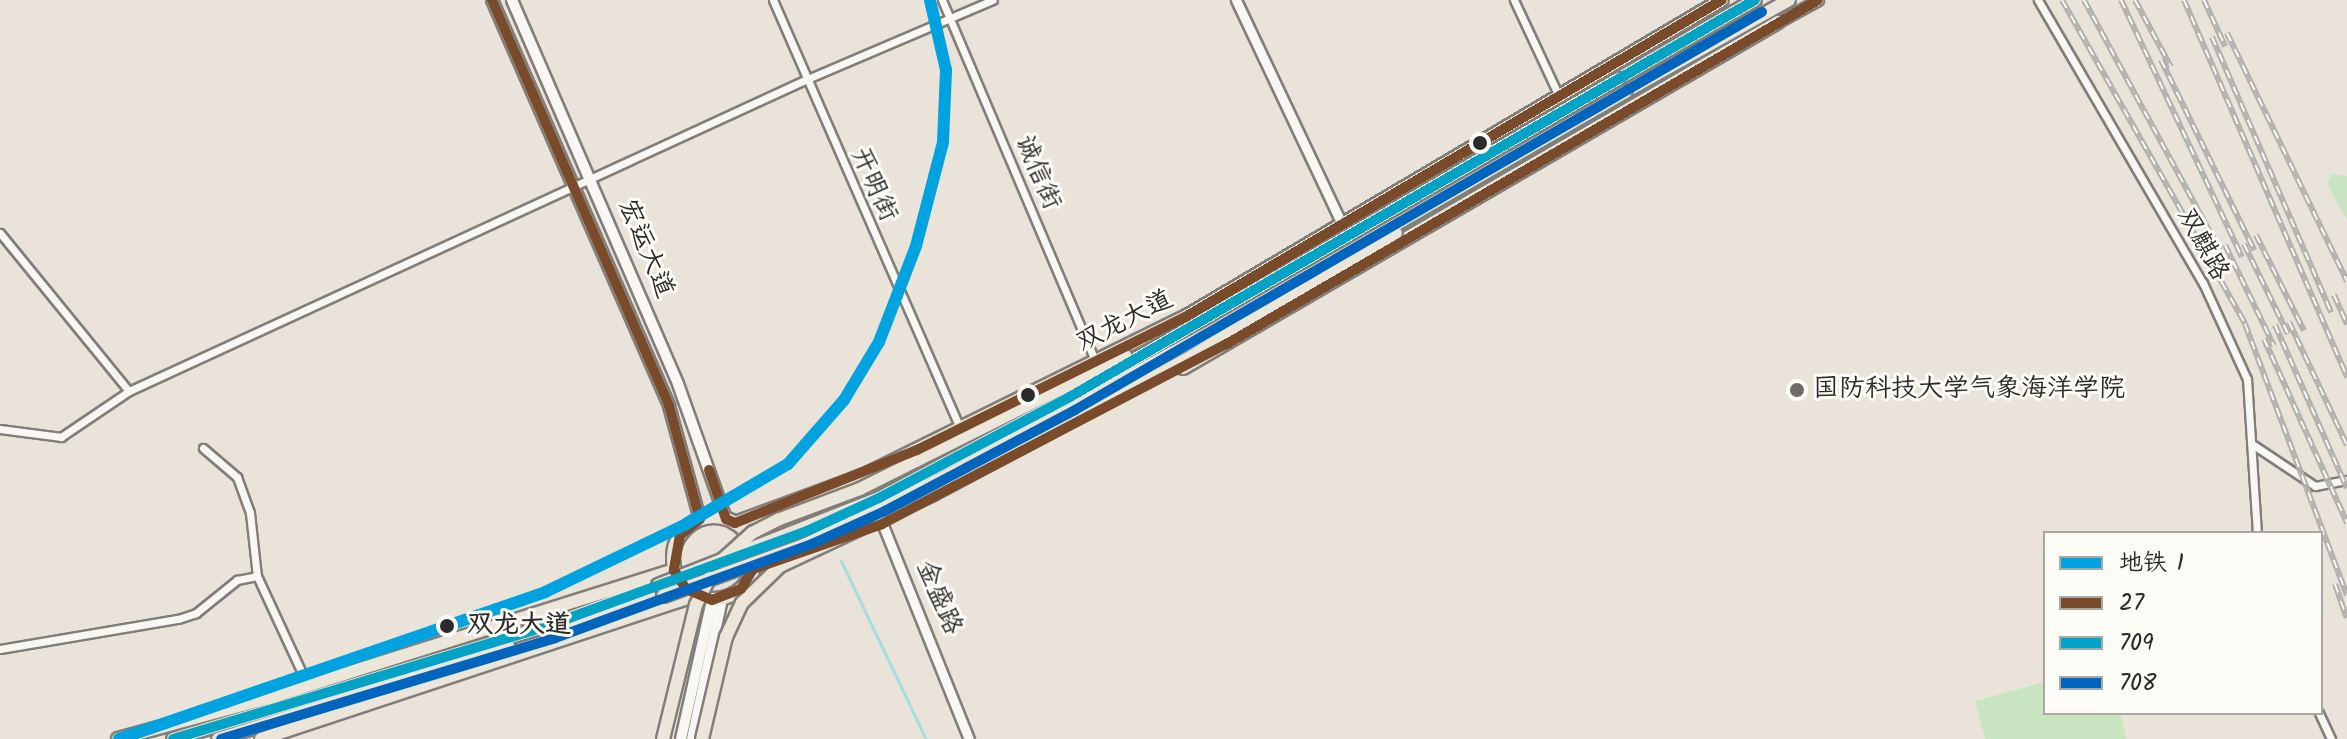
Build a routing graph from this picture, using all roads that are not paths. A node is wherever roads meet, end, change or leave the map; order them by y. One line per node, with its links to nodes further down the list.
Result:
1 (492, 0): 19 (main road, 宏运大道)
2 (512, 0): 17 (main road, 宏运大道)
3 (773, 0): 15 (street, 开明街)
4 (942, 0): 13 (street, 诚信街)
5 (993, 0): 13 (street)
6 (1236, 0): 20 (street)
7 (1514, 0): 16 (street)
8 (1722, 0): 16 (highway, 双龙大道)
9 (1755, 0): 22 (highway, 双龙大道, bridge)
10 (1789, 0): 18 (highway, 双龙大道, bridge)
11 (1818, 0): 14 (street)
12 (2038, 0): 27 (street, 双麒路)
13 (951, 19): 15 (street); 23 (street, 诚信街)
14 (1778, 22): 33 (highway)
15 (805, 80): 17 (street); 26 (street, 开明街)
16 (1559, 96): 20 (highway, 双龙大道)
17 (592, 179): 19 (street); 32 (main road, 宏运大道)
18 (1463, 187): 46 (highway, 双龙大道, bridge); 50 (highway, bridge)
19 (574, 190): 24 (street); 31 (main road, 宏运大道)
20 (1343, 226): 23 (highway, 双龙大道)
21 (0, 233): 24 (street)
22 (1194, 326): 45 (highway, 双龙大道, bridge); 47 (highway, bridge)
23 (1095, 361): 26 (highway, 双龙大道)
24 (129, 391): 25 (street)
25 (0, 429)
26 (960, 429): 29 (highway, 双龙大道)
27 (2252, 444): 30 (street); 34 (street, 双麒路)
28 (203, 448): 37 (street)
29 (863, 476): 32 (highway, 双龙大道); 33 (street, 金盛路)
30 (2347, 480)
31 (700, 519): 32 (highway); 36 (highway)
32 (731, 521): 35 (highway)
33 (882, 524): 35 (highway); 51 (street, 金盛路)
34 (2257, 531)
35 (753, 569): 39 (highway)
36 (674, 570): 38 (highway); 41 (highway)
37 (257, 576): 40 (street); 41 (street)
38 (696, 595): 39 (highway); 43 (highway)
39 (717, 599): 48 (main road); 49 (main road)
40 (0, 649)
41 (308, 686): 44 (highway)
42 (2320, 715): 52 (street)
43 (267, 737)
44 (118, 739)
45 (173, 739)
46 (218, 739)
47 (663, 739)
48 (681, 739)
49 (692, 739)
50 (702, 739)
51 (969, 739)
52 (2331, 739)

